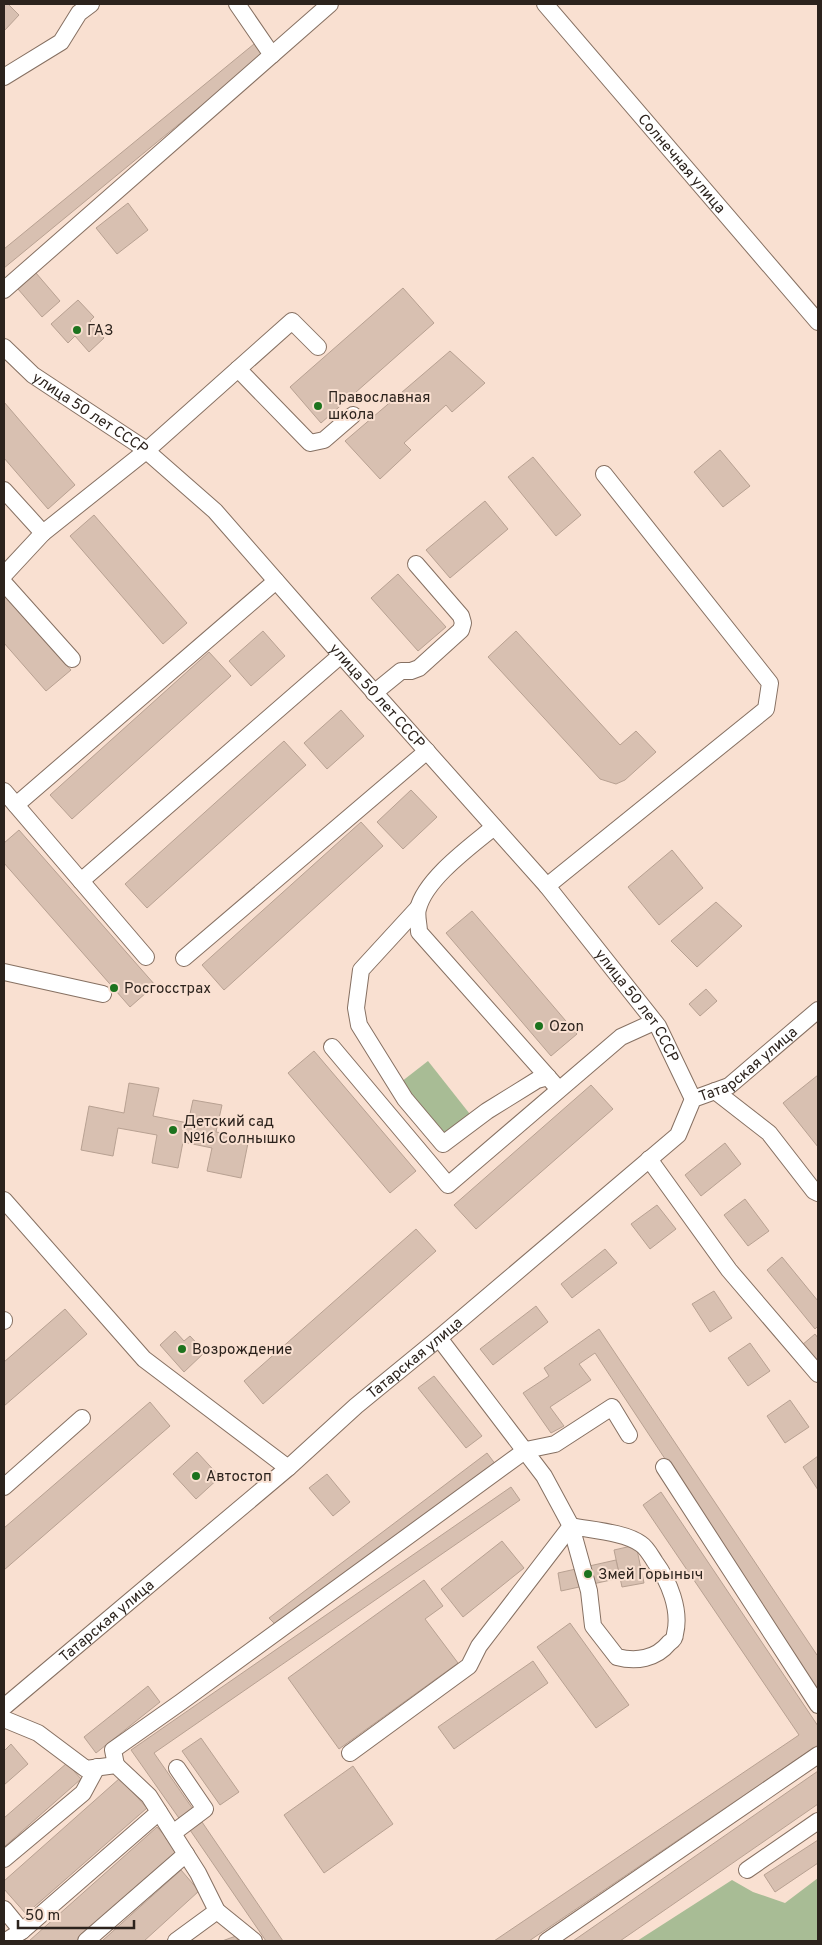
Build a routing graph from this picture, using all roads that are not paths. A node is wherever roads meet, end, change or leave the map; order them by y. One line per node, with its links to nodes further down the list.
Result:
1 (90, 4): 6 (street)
2 (237, 4): 5 (street)
3 (330, 4): 5 (street)
4 (546, 4): 8 (street, Солнечная улица)
5 (272, 55): 7 (street)
6 (4, 77)
7 (4, 290)
8 (818, 322)
9 (4, 347): 13 (street, улица 50 лет СССР)
10 (318, 347): 11 (street)
11 (238, 369): 12 (street); 13 (street)
12 (353, 414)
13 (146, 451): 16 (street); 19 (street, улица 50 лет СССР)
14 (604, 474): 29 (street)
15 (4, 490): 16 (street)
16 (43, 533): 18 (street)
17 (416, 564): 23 (street)
18 (4, 575)
19 (276, 581): 21 (street, улица 50 лет СССР); 26 (street)
20 (4, 583): 22 (street)
21 (341, 655): 23 (street, улица 50 лет СССР); 28 (street)
22 (72, 659)
23 (374, 693): 24 (street, улица 50 лет СССР)
24 (427, 751): 27 (street, улица 50 лет СССР); 32 (street)
25 (4, 791): 26 (street)
26 (16, 806): 28 (street)
27 (494, 827): 29 (street, улица 50 лет СССР); 30 (street)
28 (81, 881): 31 (street)
29 (547, 886): 36 (street, улица 50 лет СССР)
30 (417, 909): 38 (street); 38 (street)
31 (146, 957)
32 (184, 958)
33 (4, 972): 34 (street)
34 (103, 994)
35 (818, 1010): 40 (street, Татарская улица)
36 (654, 1022): 39 (street); 41 (street, улица 50 лет СССР)
37 (332, 1047): 39 (street)
38 (548, 1077): 39 (street)
39 (560, 1090)
40 (715, 1091): 41 (street, Татарская улица); 43 (street)
41 (693, 1099): 42 (street, Татарская улица)
42 (649, 1160): 45 (street, Татарская улица); 46 (street)
43 (818, 1193)
44 (4, 1200): 51 (street)
45 (439, 1338): 49 (street); 51 (street, Татарская улица)
46 (818, 1374)
47 (82, 1418): 52 (street)
48 (629, 1435): 49 (street)
49 (526, 1450): 53 (street); 59 (street)
50 (664, 1467): 54 (street)
51 (288, 1468): 55 (street, Татарская улица)
52 (4, 1487)
53 (571, 1526): 53 (street); 57 (street)
54 (818, 1705)
55 (4, 1707)
56 (4, 1719): 60 (street)
57 (350, 1753)
58 (818, 1755): 75 (street)
59 (116, 1765): 60 (street); 62 (street)
60 (97, 1768): 66 (street)
61 (177, 1768): 64 (street)
62 (159, 1812): 64 (street); 70 (street)
63 (818, 1821): 67 (street)
64 (173, 1833): 65 (street)
65 (186, 1854): 69 (street); 72 (street)
66 (4, 1859)
67 (747, 1870)
68 (4, 1909): 70 (street)
69 (217, 1911): 73 (street); 74 (street)
70 (22, 1931): 71 (street)
71 (6, 1941)
72 (86, 1941)
73 (176, 1941)
74 (254, 1941)
75 (547, 1941)

